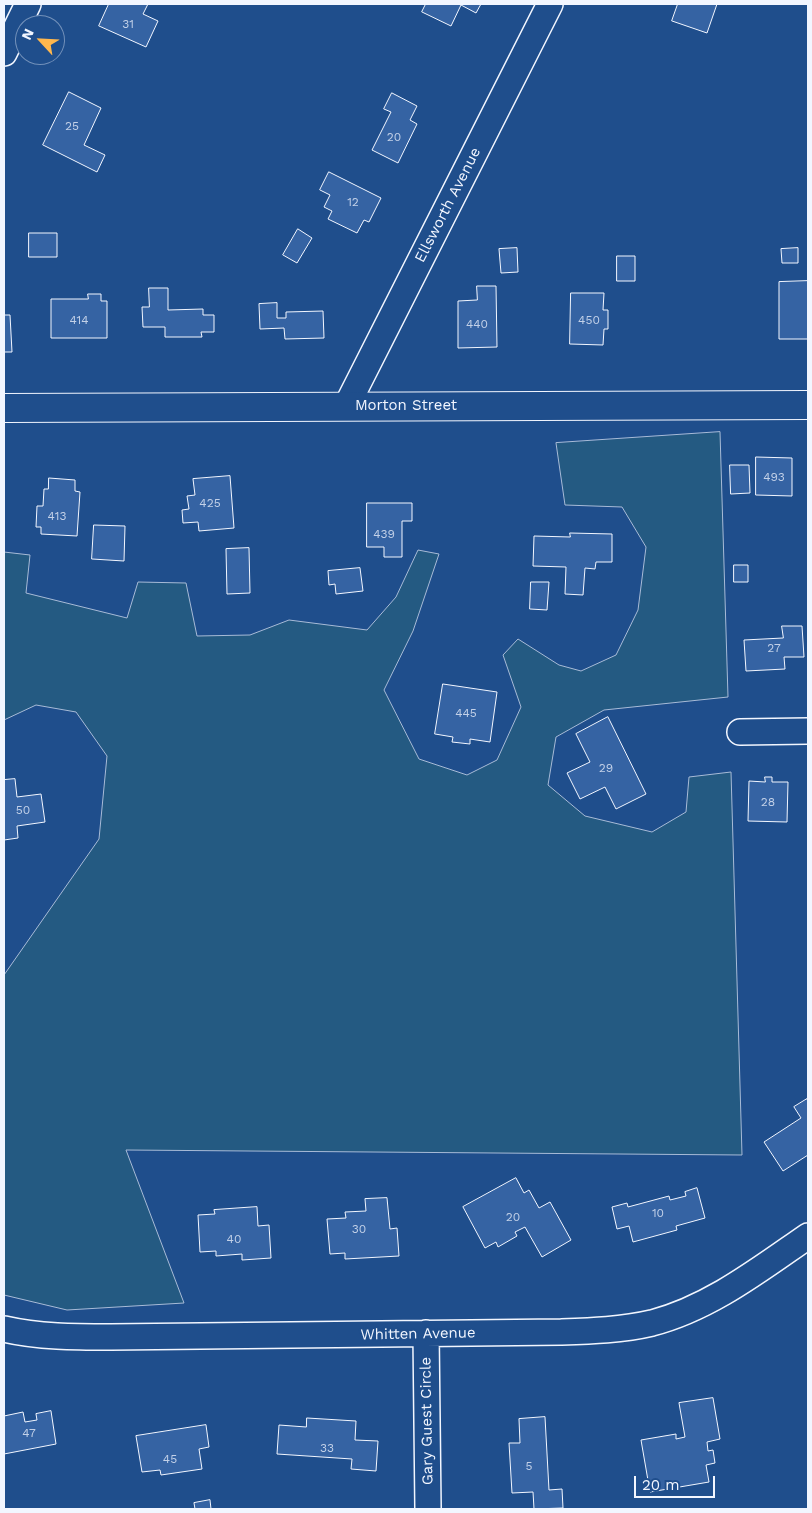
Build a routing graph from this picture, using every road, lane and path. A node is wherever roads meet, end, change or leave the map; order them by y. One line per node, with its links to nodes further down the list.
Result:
1 (28, 4): 3 (street)
2 (550, 4): 5 (street, Ellsworth Avenue)
3 (4, 52)
4 (808, 405): 5 (street, Morton Street)
5 (346, 407): 6 (street, Morton Street)
6 (4, 408)
7 (808, 731): 8 (street)
8 (740, 732)
9 (808, 1236): 11 (street, Whitten Avenue)
10 (4, 1329): 11 (street, Whitten Avenue)
11 (426, 1333): 12 (street, Gary Guest Circle)
12 (428, 1509)

